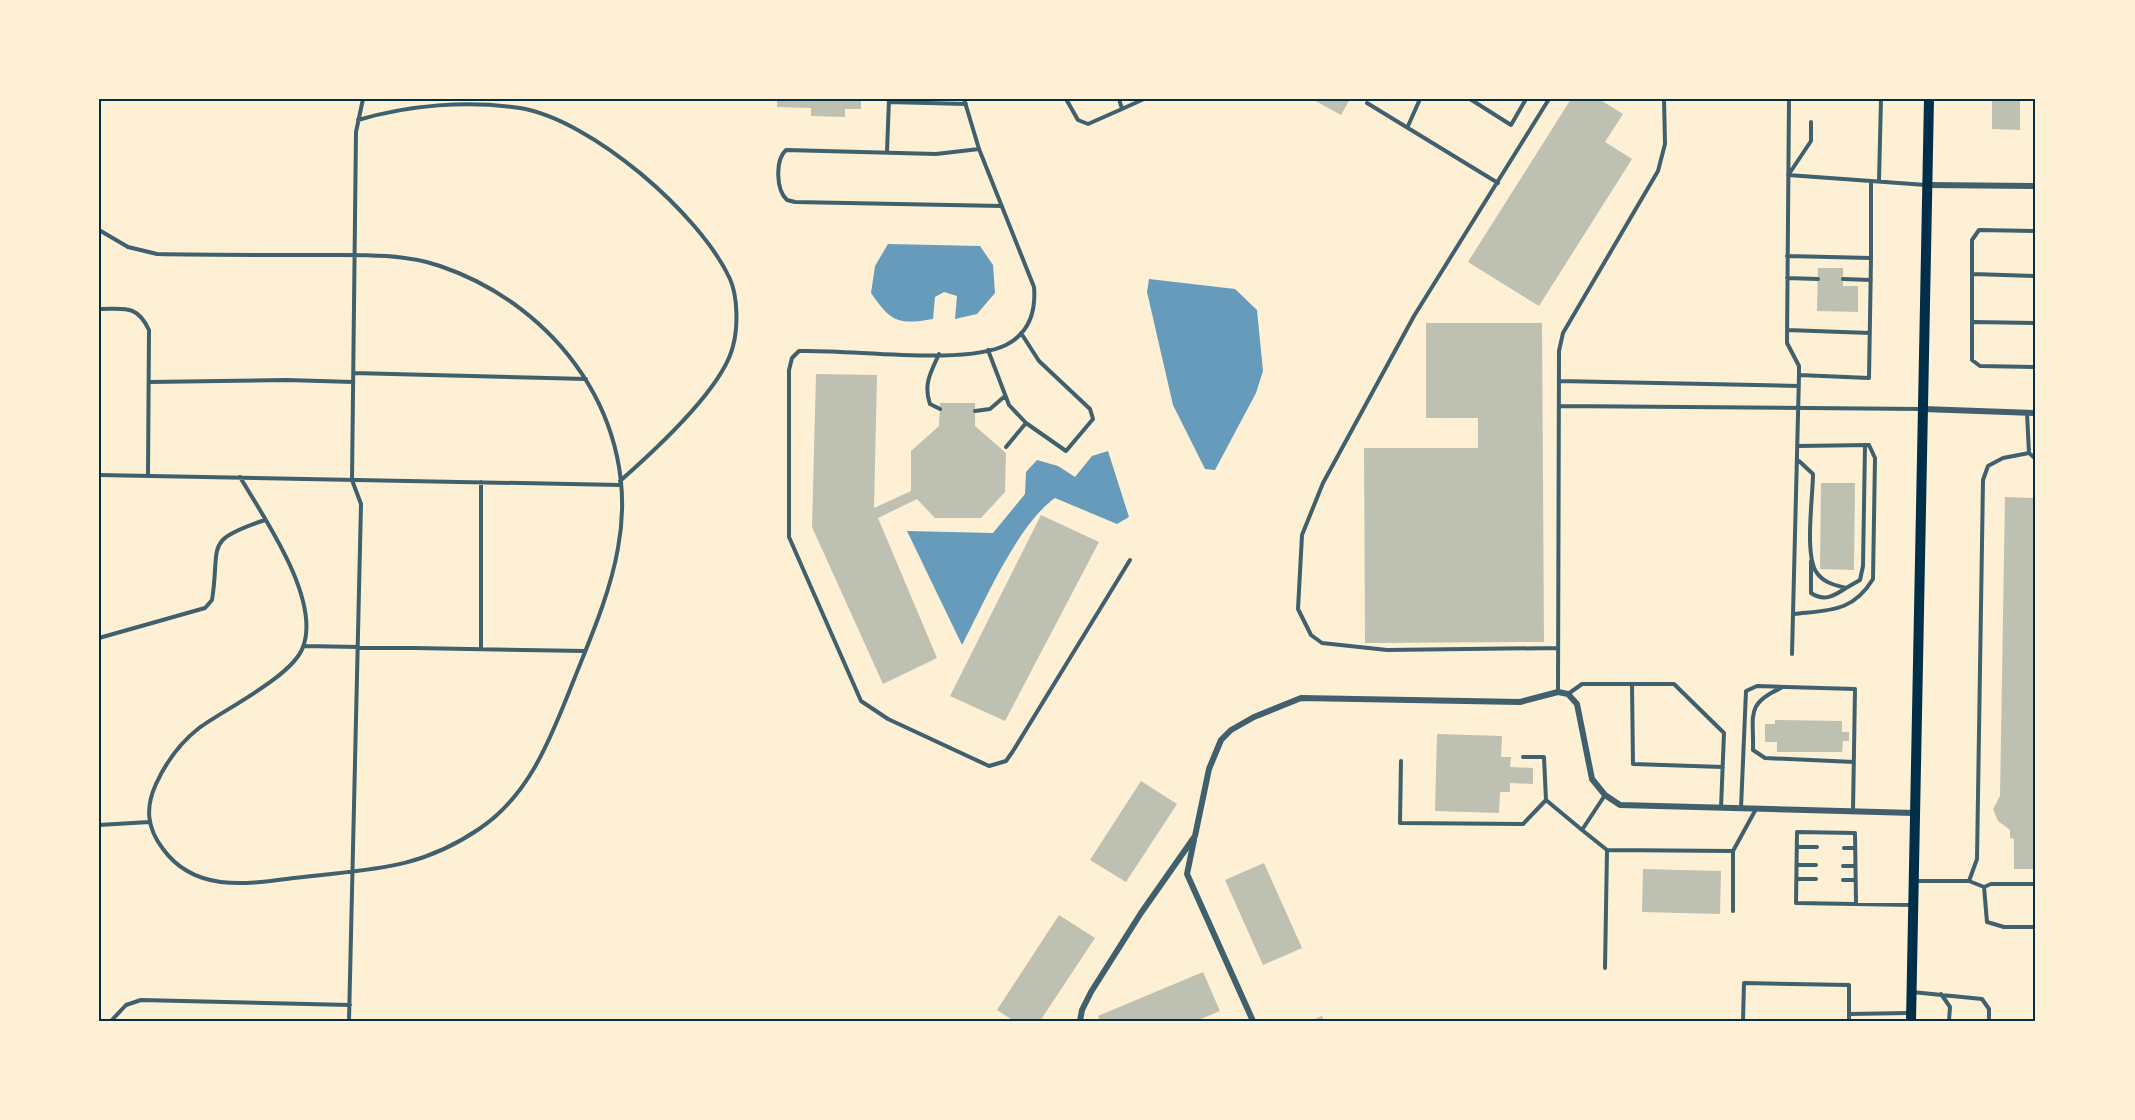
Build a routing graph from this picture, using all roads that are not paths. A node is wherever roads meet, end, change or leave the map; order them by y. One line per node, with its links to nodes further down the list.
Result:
1 (363, 99): 17 (lane)
2 (1066, 99): 16 (lane)
3 (1119, 99): 16 (lane)
4 (1144, 99): 16 (lane)
5 (1420, 99): 19 (lane)
6 (1470, 99): 7 (lane)
7 (1526, 99)
8 (1549, 99): 25 (lane)
9 (1664, 99): 52 (lane)
10 (1789, 99): 22 (lane)
11 (1881, 99): 24 (lane)
12 (1929, 99): 26 (main road)
13 (889, 101): 14 (lane); 21 (lane)
14 (965, 101): 20 (lane)
15 (1367, 103): 19 (lane)
16 (1122, 109)
17 (358, 120): 31 (lane); 76 (lane)
18 (1811, 122): 22 (lane)
19 (1408, 126): 25 (lane)
20 (979, 149): 21 (lane); 28 (lane)
21 (887, 152): 28 (lane)
22 (1788, 175): 23 (lane); 32 (lane)
23 (1871, 181): 24 (lane); 33 (lane)
24 (1879, 181): 26 (lane)
25 (1498, 183): 85 (lane)
26 (1927, 185): 27 (street); 60 (main road)
27 (2036, 186)
28 (1002, 206): 44 (lane)
29 (99, 230): 31 (lane)
30 (2036, 231): 34 (lane)
31 (353, 255): 49 (lane); 51 (lane)
32 (1788, 256): 33 (lane); 36 (lane)
33 (1871, 258): 39 (lane)
34 (1973, 274): 35 (lane); 41 (lane)
35 (2036, 276)
36 (1787, 278): 37 (lane); 43 (lane)
37 (1818, 279)
38 (1843, 279): 39 (lane)
39 (1871, 280): 45 (lane)
40 (99, 309): 53 (lane)
41 (1974, 322): 42 (lane); 48 (lane)
42 (2036, 324)
43 (1787, 330): 45 (lane); 50 (lane)
44 (1021, 333): 46 (lane); 64 (lane)
45 (1870, 333): 50 (lane)
46 (988, 350): 47 (lane); 56 (lane)
47 (939, 354): 59 (lane); 78 (lane)
48 (2036, 367)
49 (353, 373): 51 (lane); 54 (lane)
50 (1799, 375): 55 (lane)
51 (586, 379): 76 (lane)
52 (1559, 381): 55 (lane); 57 (lane)
53 (149, 382): 54 (lane); 72 (lane)
54 (353, 382): 74 (lane)
55 (1799, 386): 58 (lane)
56 (1005, 396): 61 (lane); 64 (lane)
57 (1559, 406): 58 (lane); 85 (lane)
58 (1798, 408): 60 (lane); 65 (lane)
59 (940, 409)
60 (1923, 409): 62 (street); 103 (main road)
61 (975, 411)
62 (2027, 413): 63 (street); 68 (lane)
63 (2036, 413)
64 (1026, 423): 67 (lane)
65 (1798, 446): 66 (lane); 70 (lane)
66 (1865, 446): 80 (lane); 81 (lane)
67 (1006, 447)
68 (2029, 453): 69 (lane); 124 (lane)
69 (2036, 459)
70 (1798, 460): 79 (lane); 81 (lane)
71 (99, 475): 72 (lane)
72 (148, 475): 73 (lane)
73 (240, 477): 74 (lane); 77 (lane)
74 (352, 480): 75 (lane); 84 (lane)
75 (481, 482): 76 (lane); 86 (lane)
76 (620, 483): 87 (lane)
77 (265, 520): 82 (lane); 83 (lane)
78 (1130, 560)
79 (1811, 560): 80 (lane); 80 (lane)
80 (1846, 588)
81 (1794, 614): 88 (lane)
82 (99, 638)
83 (304, 646): 84 (lane); 104 (lane)
84 (358, 647): 86 (lane); 118 (lane)
85 (1558, 648): 91 (lane)
86 (481, 650): 87 (lane)
87 (585, 651): 118 (lane)
88 (1792, 654)
89 (1632, 684): 92 (lane); 96 (lane); 96 (lane)
90 (1784, 686): 95 (lane); 95 (lane); 100 (lane)
91 (1558, 692): 92 (street); 107 (street)
92 (1568, 694): 97 (street)
93 (1523, 757): 98 (lane)
94 (1401, 761): 98 (lane)
95 (1854, 762): 102 (lane)
96 (1723, 768): 99 (lane)
97 (1605, 795): 99 (street); 106 (lane)
98 (1546, 800): 106 (lane)
99 (1721, 808): 100 (street)
100 (1741, 809): 101 (street)
101 (1756, 809): 102 (street); 113 (lane)
102 (1853, 812): 103 (street)
103 (1914, 813): 123 (main road)
104 (148, 822): 105 (lane); 118 (lane)
105 (99, 825)
106 (1582, 830): 112 (lane)
107 (1195, 836): 139 (street); 140 (street)
108 (1797, 847): 109 (lane); 111 (lane); 114 (lane)
109 (1817, 848)
110 (1844, 848): 111 (lane)
111 (1855, 848): 117 (lane)
112 (1607, 850): 113 (lane); 131 (lane)
113 (1733, 851): 129 (lane)
114 (1797, 865): 115 (lane); 119 (lane)
115 (1816, 865)
116 (1843, 866): 117 (lane)
117 (1855, 867): 122 (lane)
118 (353, 873): 134 (lane)
119 (1797, 879): 120 (lane); 127 (lane)
120 (1816, 879)
121 (1843, 880): 122 (lane)
122 (1855, 880): 127 (lane)
123 (1913, 881): 124 (lane); 128 (main road)
124 (1969, 881): 126 (lane)
125 (2036, 884): 126 (lane)
126 (1984, 887): 130 (lane)
127 (1856, 903): 128 (lane)
128 (1913, 905): 132 (main road)
129 (1733, 911)
130 (2036, 927)
131 (1605, 968)
132 (1911, 992): 133 (lane); 136 (main road)
133 (1941, 994): 143 (lane); 144 (lane)
134 (350, 1005): 137 (lane); 138 (lane)
135 (1849, 1014): 136 (lane); 141 (lane); 142 (lane)
136 (1911, 1017)
137 (111, 1021)
138 (349, 1021)
139 (1080, 1021)
140 (1252, 1021)
141 (1743, 1021)
142 (1849, 1021)
143 (1949, 1021)
144 (1989, 1021)

